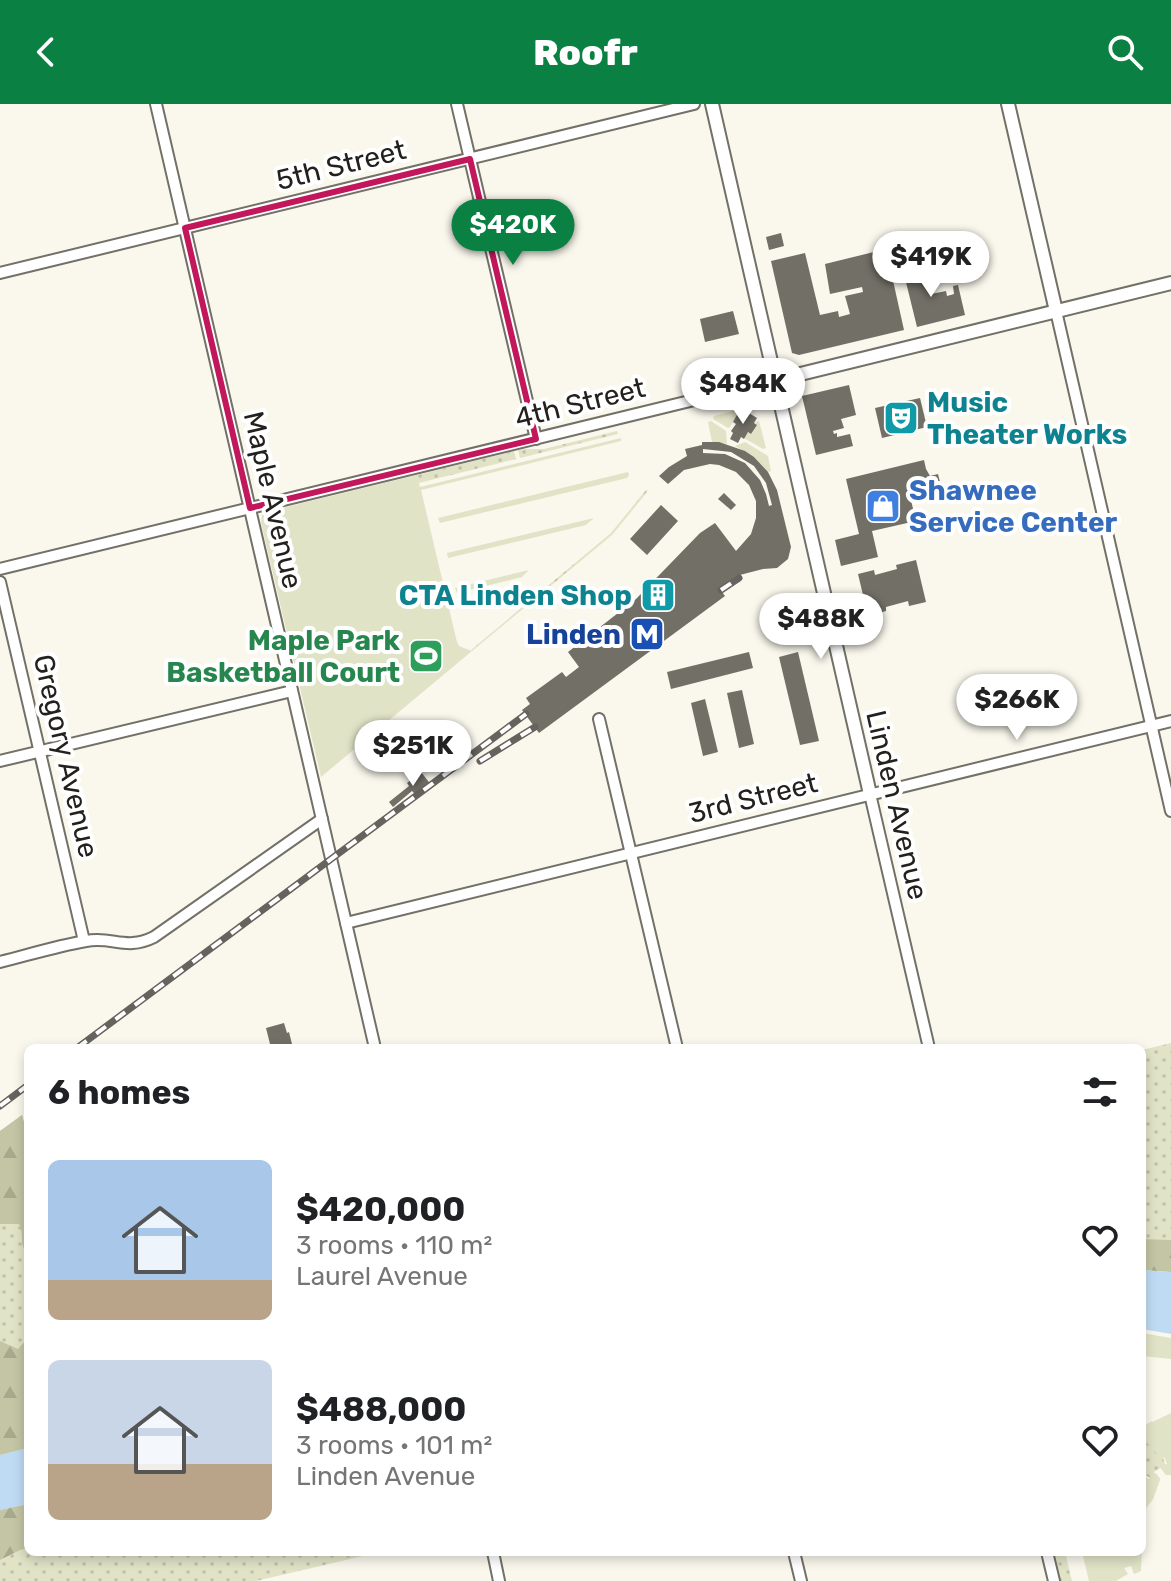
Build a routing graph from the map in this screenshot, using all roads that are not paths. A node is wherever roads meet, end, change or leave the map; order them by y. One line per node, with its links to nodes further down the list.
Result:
1 (156, 104): 7 (street, Maple Avenue)
2 (457, 104): 6 (street)
3 (694, 104): 6 (street, 5th Street)
4 (712, 104): 11 (street, Linden Avenue)
5 (1008, 104): 10 (street)
6 (470, 159): 7 (street, 5th Street); 12 (street)
7 (185, 228): 8 (street, 5th Street); 13 (street, Maple Avenue)
8 (0, 273)
9 (1171, 283): 10 (street, 4th Street)
10 (1056, 311): 11 (street, 4th Street); 19 (street)
11 (776, 380): 12 (street, 4th Street); 22 (street, Linden Avenue)
12 (536, 439): 13 (street, 4th Street)
13 (250, 508): 14 (street, 4th Street); 16 (street, Maple Avenue)
14 (0, 569)
15 (0, 582): 20 (street, Gregory Avenue)
16 (292, 691): 20 (street); 24 (street, Maple Avenue)
17 (599, 719): 25 (street)
18 (1171, 721): 19 (street, 3rd Street)
19 (1152, 726): 22 (street, 3rd Street); 23 (street)
20 (40, 751): 21 (street); 27 (street, Gregory Avenue)
21 (0, 761)
22 (870, 794): 25 (street, 3rd Street); 31 (street, Linden Avenue)
23 (1171, 811)
24 (322, 819): 26 (street, Maple Avenue); 27 (street)
25 (632, 852): 26 (street, 3rd Street); 30 (street)
26 (346, 923): 29 (street, Maple Avenue)
27 (84, 941): 28 (street)
28 (0, 962)
29 (374, 1044)
30 (676, 1044)
31 (928, 1044)
32 (494, 1556): 35 (street)
33 (795, 1556): 36 (street)
34 (1048, 1556): 37 (street)
35 (499, 1581)
36 (801, 1581)
37 (1054, 1581)

